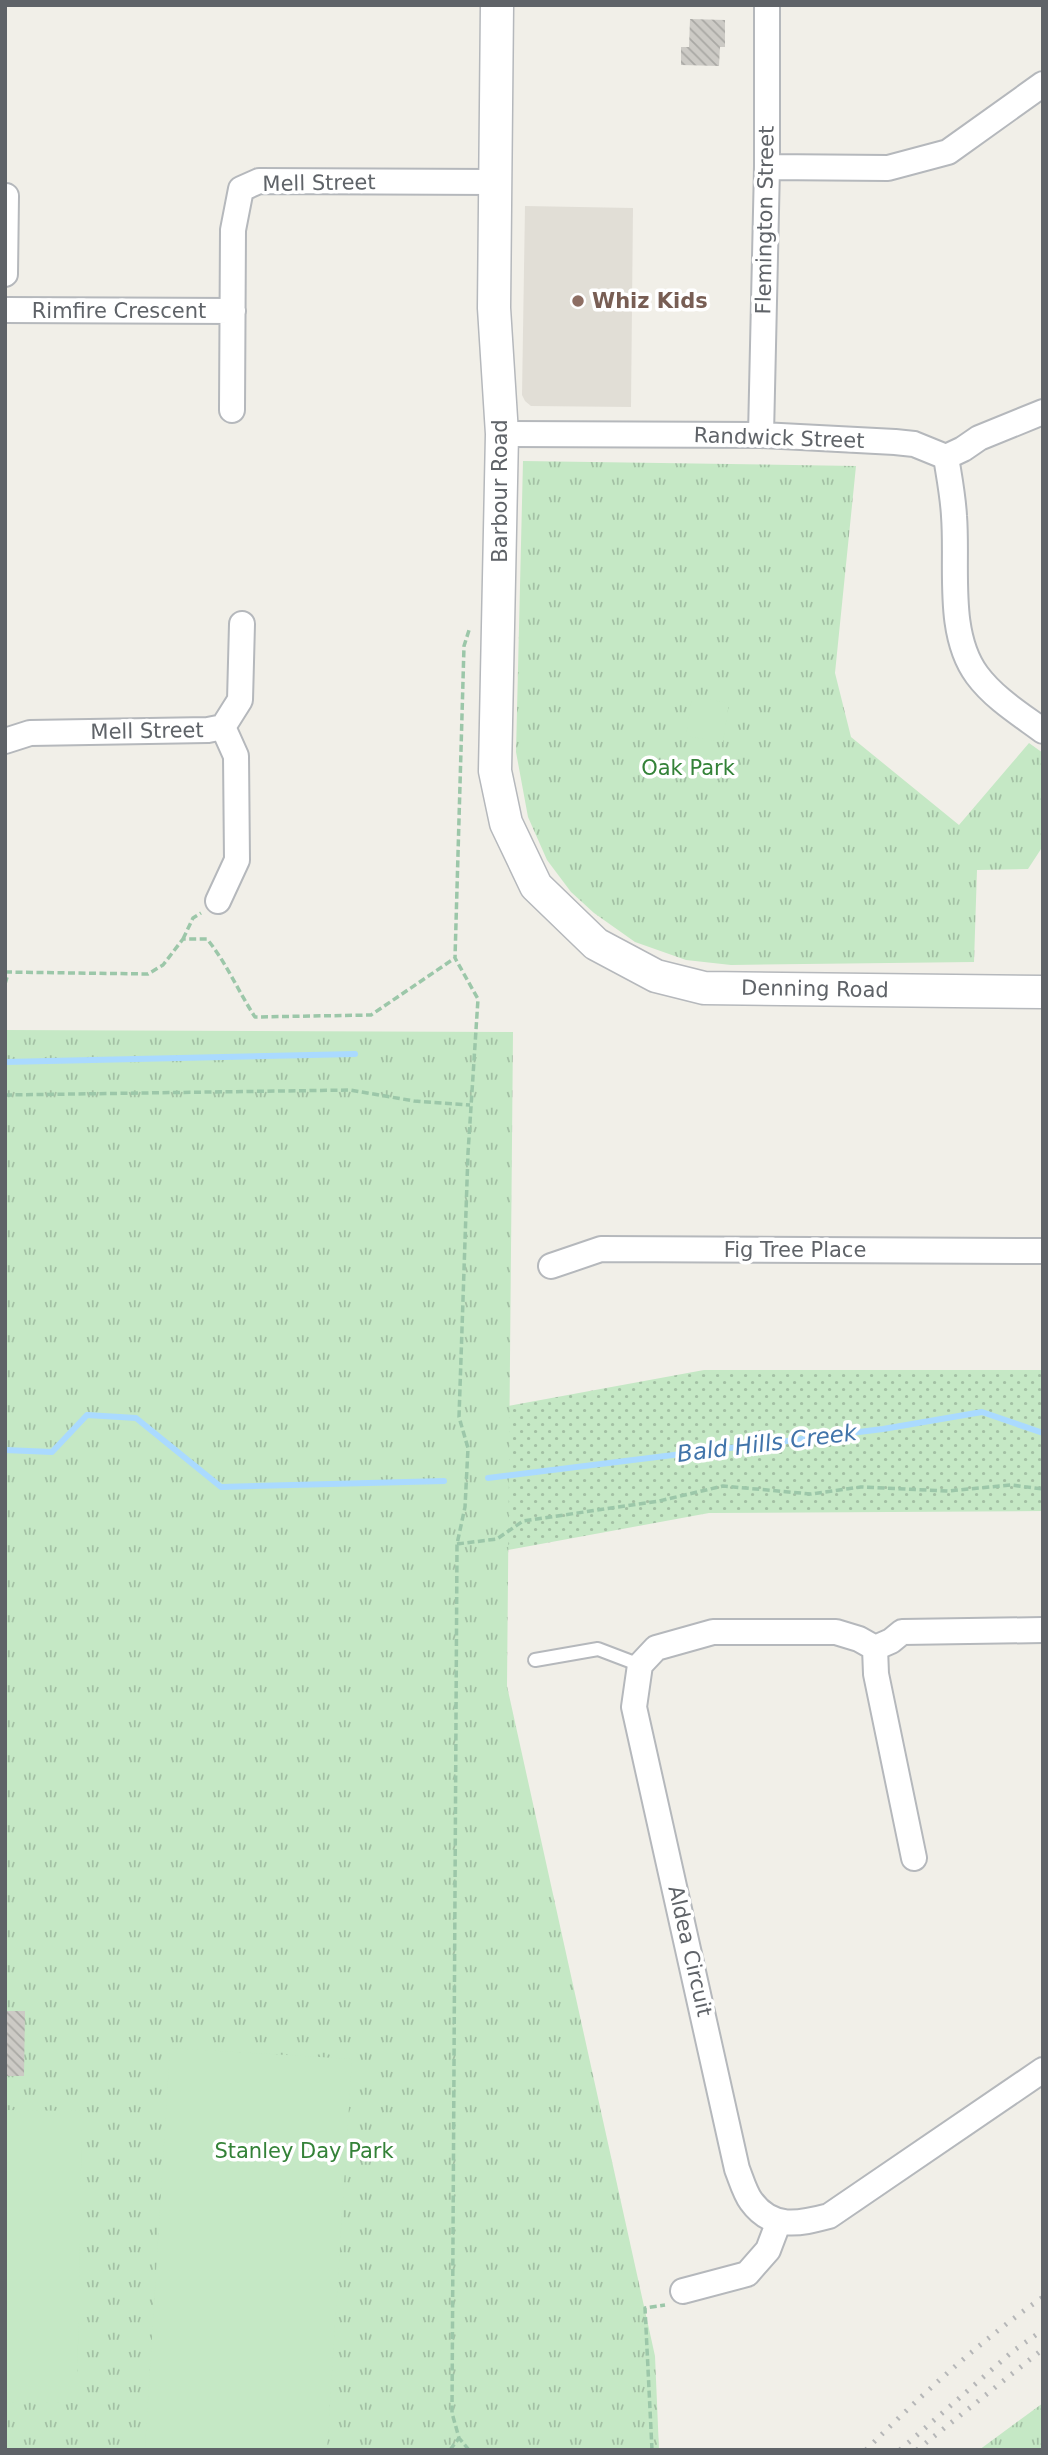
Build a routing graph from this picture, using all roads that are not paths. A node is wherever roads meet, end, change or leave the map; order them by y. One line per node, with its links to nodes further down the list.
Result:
1 (497, 5): 5 (street, Barbour Road)
2 (767, 5): 4 (street, Flemington Street)
3 (1043, 84): 4 (street)
4 (766, 167): 13 (street, Flemington Street)
5 (494, 182): 9 (street, Mell Street); 12 (street, Barbour Road)
6 (6, 196): 7 (street)
7 (5, 274)
8 (5, 310): 9 (street, Rimfire Crescent)
9 (233, 311): 10 (street, Mell Street)
10 (232, 410)
11 (1043, 412): 14 (street)
12 (502, 434): 13 (street, Randwick Street); 20 (street, Barbour Road)
13 (761, 435): 14 (street, Randwick Street)
14 (946, 457): 17 (street)
15 (242, 624): 16 (street, Mell Street)
16 (223, 727): 18 (street, Mell Street); 19 (street)
17 (1043, 731)
18 (5, 741)
19 (218, 901)
20 (596, 944): 21 (street, Denning Road)
21 (1043, 992)
22 (1043, 1251): 23 (street, Fig Tree Place)
23 (551, 1266)
24 (1043, 1630): 25 (street)
25 (875, 1648): 27 (street); 28 (street)
26 (535, 1660): 27 (lane)
27 (640, 1665): 30 (street, Aldea Circuit)
28 (914, 1858)
29 (1043, 2070): 30 (street)
30 (779, 2221): 31 (street)
31 (683, 2291)

